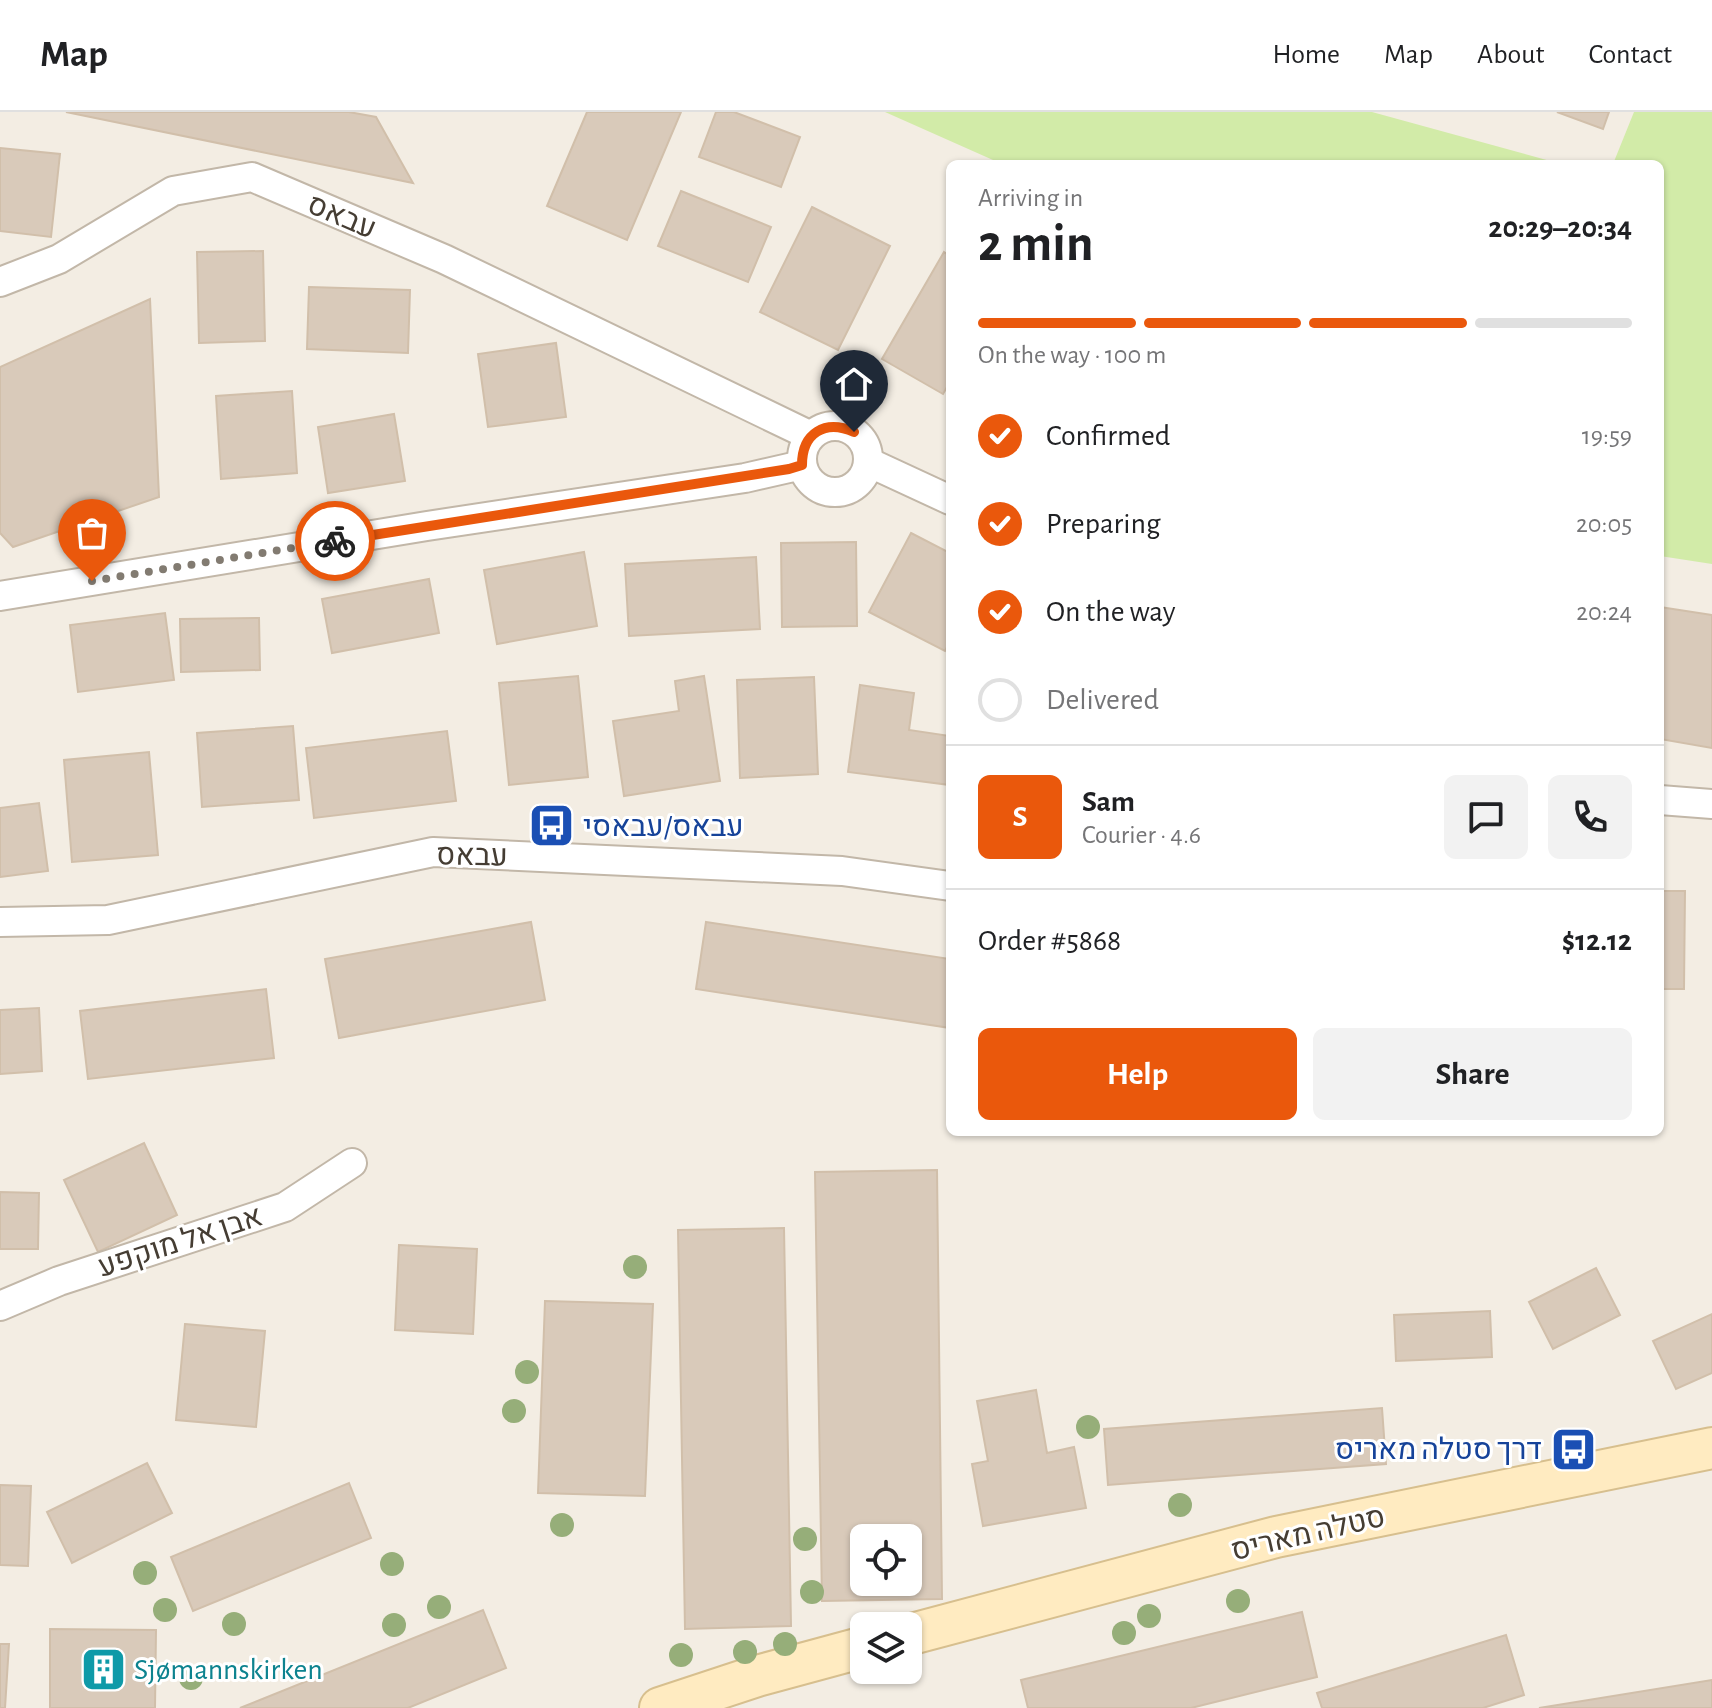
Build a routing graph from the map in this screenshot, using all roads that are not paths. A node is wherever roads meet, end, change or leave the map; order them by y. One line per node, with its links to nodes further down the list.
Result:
1 (0, 282): 2 (street, עבאס)
2 (811, 436): 3 (street); 4 (street)
3 (868, 462): 4 (street); 5 (street)
4 (802, 465): 6 (street)
5 (946, 498)
6 (0, 596)
7 (1664, 800): 8 (street)
8 (1712, 804)
9 (946, 885): 10 (street, עבאס)
10 (0, 922)
11 (352, 1163): 12 (street, אבן אל מוקפע)
12 (0, 1306)
13 (1712, 1448): 14 (street, סטלה מאריס)
14 (922, 1631)
15 (850, 1651): 16 (street)
16 (660, 1708)

